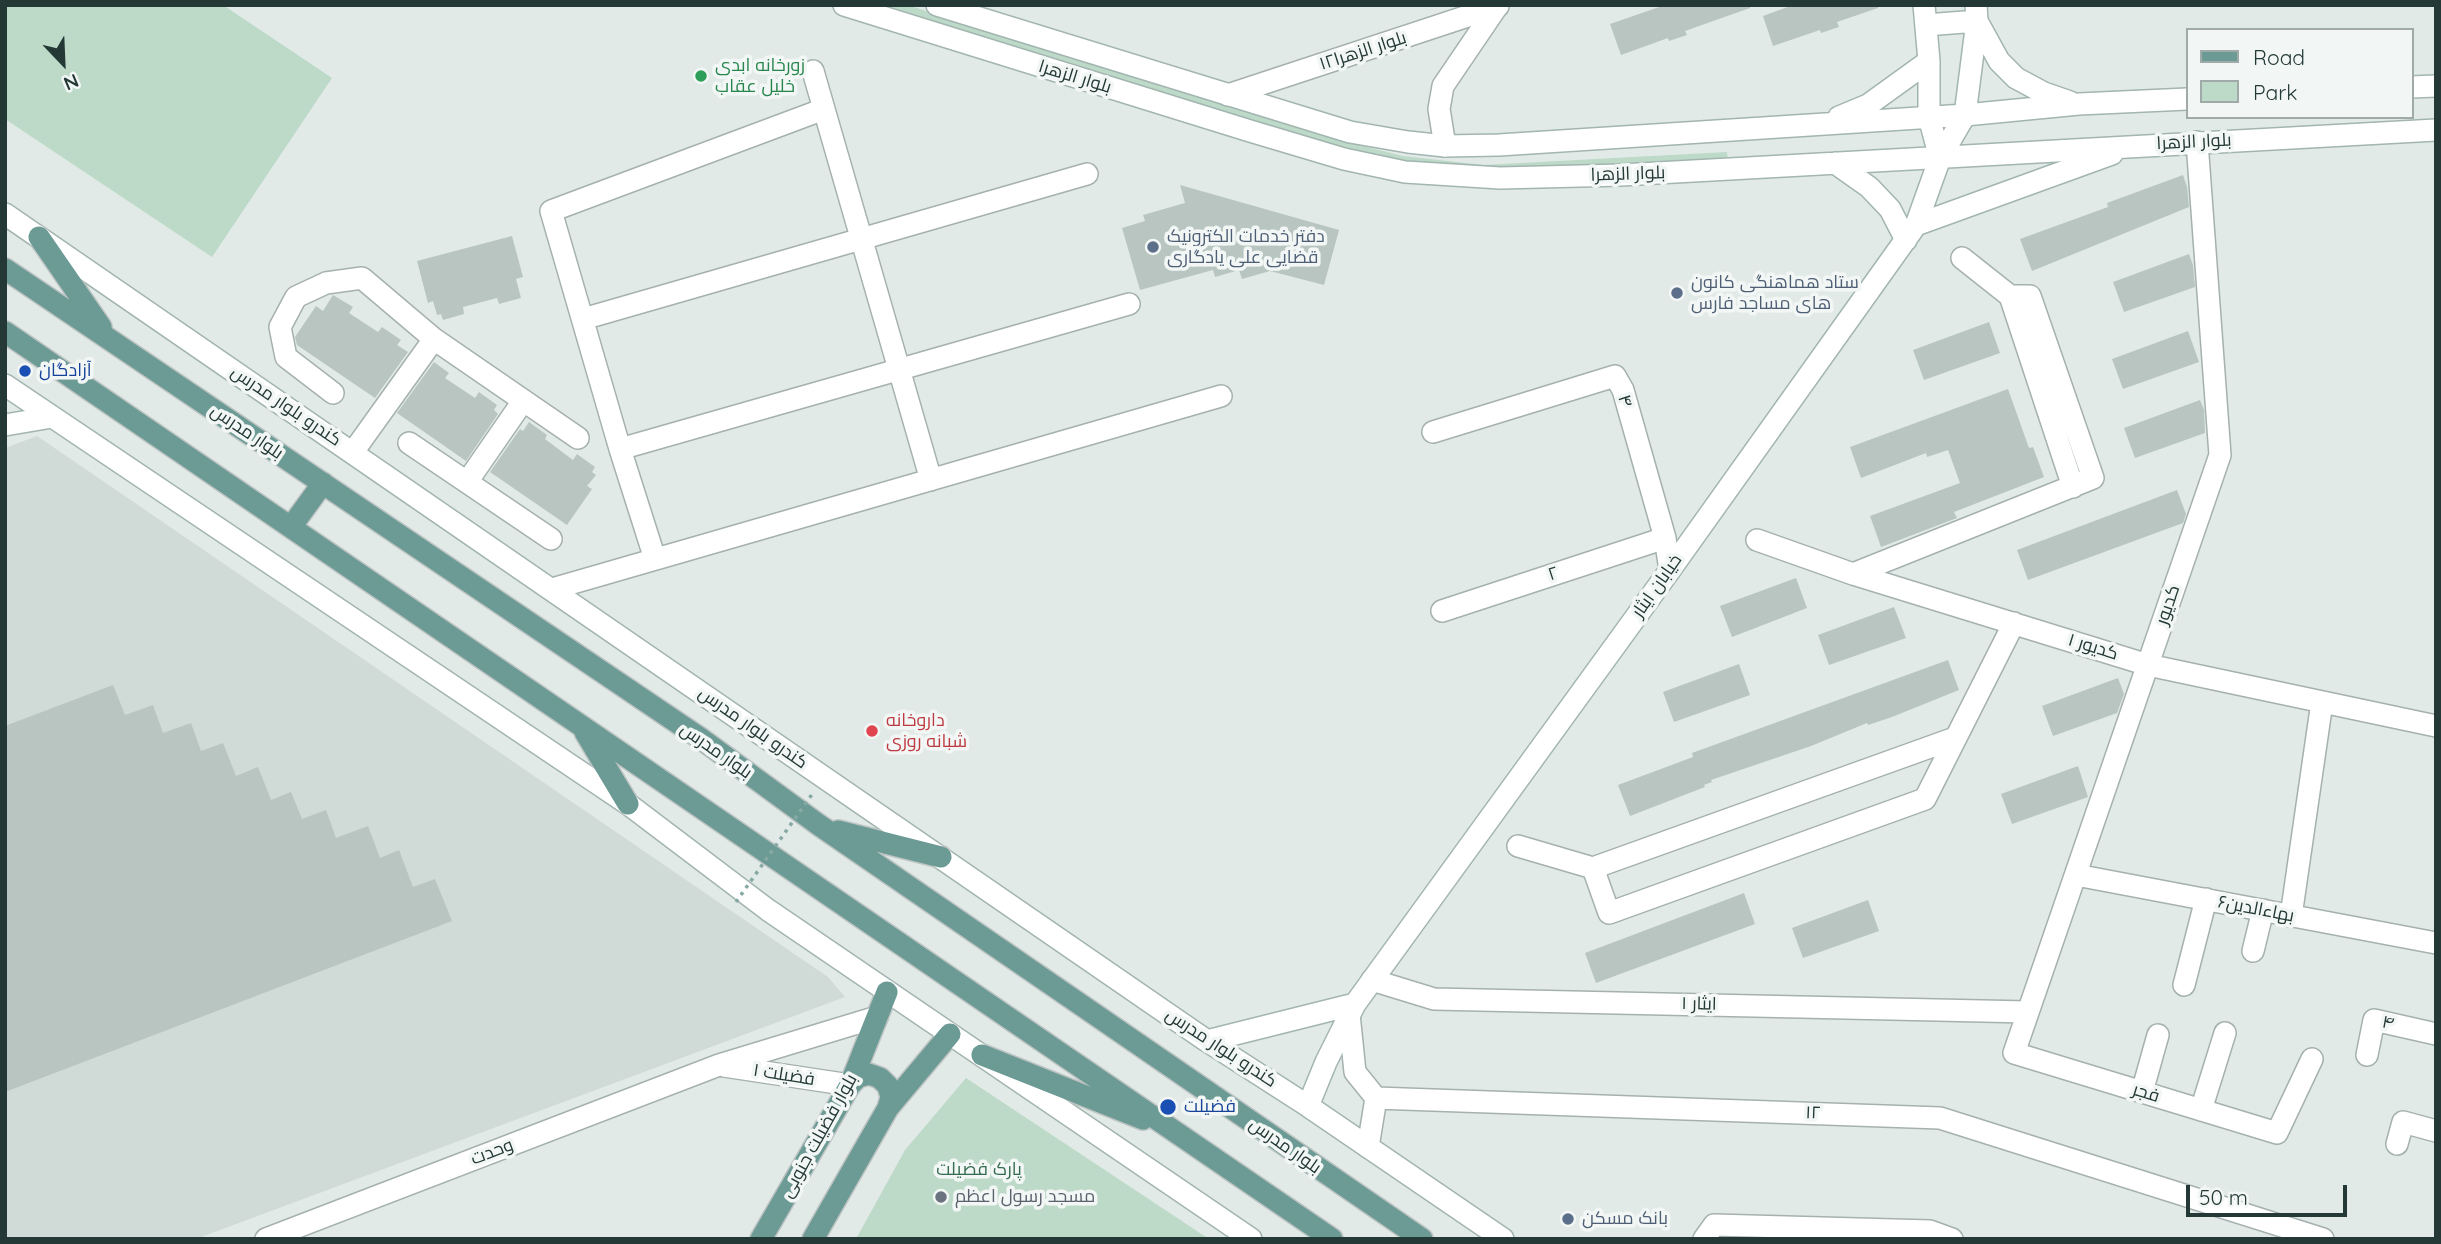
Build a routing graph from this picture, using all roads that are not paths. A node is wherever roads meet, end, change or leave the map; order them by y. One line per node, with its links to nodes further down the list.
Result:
1 (844, 5): 23 (street, بلوار الزهرا)
2 (937, 5): 10 (street, بلوار الزهرا)
3 (1498, 6): 10 (street, بلوار الزهرا۱۲); 20 (street)
4 (1976, 13): 5 (street); 12 (street); 14 (street)
5 (1925, 15): 6 (street)
6 (1928, 61): 15 (street); 16 (street)
7 (813, 71): 13 (street)
8 (2436, 86): 9 (street)
9 (2413, 87)
10 (1228, 95): 20 (street, بلوار الزهرا)
11 (2186, 99): 12 (street, بلوار الزهرا)
12 (2079, 104): 14 (street, بلوار الزهرا)
13 (824, 109): 28 (street); 32 (street)
14 (1965, 116): 15 (street, بلوار الزهرا); 22 (street, خیابان ایثار)
15 (1929, 117): 16 (street, بلوار الزهرا); 22 (street)
16 (1822, 124): 20 (street, بلوار الزهرا)
17 (2380, 125): 18 (street, بلوار الزهرا); 19 (street, بلوار الزهرا)
18 (2436, 130)
19 (2197, 142): 21 (street, بلوار الزهرا); 61 (street, کدیور)
20 (1445, 146)
21 (2136, 146): 22 (street, بلوار الزهرا); 26 (street)
22 (1940, 158): 23 (street, بلوار الزهرا); 26 (street, خیابان ایثار)
23 (1835, 163): 26 (street)
24 (1087, 174): 28 (street)
25 (5, 214): 27 (street, کندرو بلوار مدرس)
26 (1911, 232): 56 (street, خیابان ایثار)
27 (39, 237): 34 (main road); 47 (street, کندرو بلوار مدرس)
28 (861, 239): 32 (street); 36 (street)
29 (1962, 258): 57 (street)
30 (5, 269): 34 (main road, بلوار مدرس)
31 (1129, 304): 36 (street)
32 (583, 319): 46 (street)
33 (5, 332): 51 (main road)
34 (108, 338): 50 (main road, بلوار مدرس)
35 (434, 339): 38 (street); 40 (street); 47 (street)
36 (899, 370): 46 (street); 48 (street)
37 (5, 385): 41 (street)
38 (333, 393)
39 (1221, 396): 48 (street)
40 (523, 401): 44 (street); 49 (street)
41 (52, 417): 42 (street); 66 (street)
42 (5, 425)
43 (1433, 432): 52 (street, ۴)
44 (578, 438)
45 (410, 443): 49 (street)
46 (620, 449): 55 (street)
47 (353, 452): 58 (street, کندرو بلوار مدرس)
48 (931, 480): 55 (street)
49 (467, 482): 53 (street)
50 (323, 483): 51 (main road); 67 (main road, بلوار مدرس)
51 (291, 527): 64 (main road)
52 (1665, 538): 56 (street, ۴); 59 (street, ۲)
53 (551, 539)
54 (1757, 540): 57 (street, کدیور ۱)
55 (655, 559): 58 (street)
56 (1670, 570): 77 (street, خیابان ایثار)
57 (1853, 573): 60 (street, کدیور ۱)
58 (552, 589): 69 (street, کندرو بلوار مدرس)
59 (1442, 611)
60 (2014, 623): 61 (street, کدیور ۱); 65 (street)
61 (2148, 665): 62 (street, کدیور ۱); 71 (street, کدیور)
62 (2322, 702): 63 (street, کدیور ۱); 74 (street)
63 (2436, 726)
64 (583, 727): 66 (main road); 100 (main road)
65 (1955, 738): 70 (street); 70 (street)
66 (628, 804): 79 (street)
67 (823, 827): 69 (main road); 108 (main road, بلوار مدرس)
68 (1518, 846): 70 (street)
69 (941, 857): 87 (street, کندرو بلوار مدرس)
70 (1593, 869)
71 (2076, 875): 72 (street, ۶بهاءالدين); 81 (street, کدیور)
72 (2206, 899): 73 (street, ۶بهاءالدين); 78 (street)
73 (2263, 910): 74 (street, ۶بهاءالدين); 76 (street)
74 (2291, 916): 75 (street, ۶بهاءالدين)
75 (2436, 943)
76 (2253, 951)
77 (1372, 980): 80 (street, خیابان ایثار); 81 (street, ایثار ۱)
78 (2184, 985)
79 (887, 992): 82 (main road, بلوار فضیلت جنوبی); 84 (street)
80 (1352, 1009): 87 (street); 95 (street); 96 (street, خیابان ایثار)
81 (2028, 1012): 88 (street, کدیور)
82 (877, 1017): 92 (street, وحدت); 93 (main road, بلوار فضیلت جنوبی)
83 (2225, 1032): 98 (street)
84 (950, 1034): 89 (street); 97 (main road)
85 (2436, 1034): 90 (street, ۴)
86 (2158, 1035): 94 (street)
87 (1207, 1041): 96 (street, کندرو بلوار مدرس)
88 (2014, 1053): 94 (street, فجر)
89 (982, 1055): 100 (main road); 106 (street)
90 (2367, 1055)
91 (2312, 1059): 98 (street, فجر)
92 (719, 1065): 93 (street, فضیلت ۱); 103 (street, وحدت)
93 (850, 1085): 97 (main road); 104 (main road, بلوار فضیلت جنوبی)
94 (2142, 1092): 98 (street, فجر)
95 (1376, 1098): 102 (street); 112 (street, ۱۲)
96 (1308, 1106): 102 (street, کندرو بلوار مدرس)
97 (888, 1108): 105 (main road)
98 (2201, 1110)
99 (2436, 1132): 101 (street)
100 (1177, 1133): 107 (main road)
101 (2397, 1144)
102 (1368, 1147): 109 (street, کندرو بلوار مدرس)
103 (266, 1239)
104 (761, 1239)
105 (813, 1239)
106 (1251, 1239)
107 (1332, 1239)
108 (1422, 1239)
109 (1503, 1239)
110 (1704, 1239): 111 (street)
111 (1952, 1239)
112 (2323, 1239)

